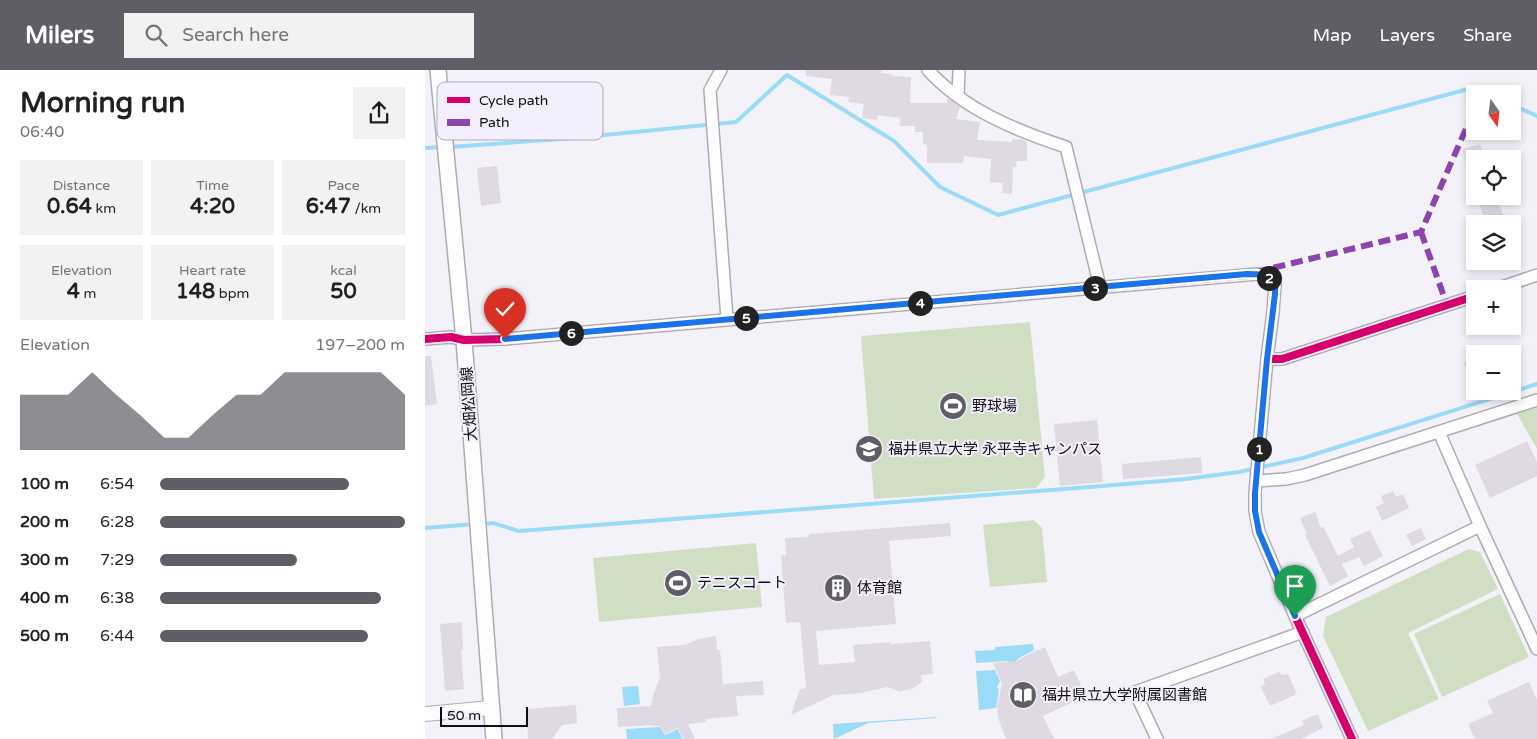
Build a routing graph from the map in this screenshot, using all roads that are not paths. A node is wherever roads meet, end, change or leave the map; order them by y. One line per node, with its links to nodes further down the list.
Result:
1 (721, 70): 10 (street)
2 (928, 70): 4 (street)
3 (959, 70): 4 (street)
4 (958, 96): 8 (street)
5 (444, 140): 12 (main road, 大畑松岡線)
6 (1537, 275): 7 (street)
7 (1521, 280)
8 (1100, 287): 10 (street); 13 (street)
9 (1466, 299): 13 (street)
10 (727, 319): 12 (street)
11 (425, 339): 12 (street)
12 (464, 340): 21 (main road, 大畑松岡線)
13 (1267, 359): 16 (street)
14 (1537, 400): 15 (street)
15 (1439, 432): 16 (street); 17 (street)
16 (1257, 481): 18 (street)
17 (1480, 526): 18 (street); 20 (street)
18 (1295, 616): 19 (street)
19 (1303, 632): 24 (street); 25 (street)
20 (1537, 648)
21 (491, 708): 22 (street); 23 (main road, 大畑松岡線)
22 (425, 714)
23 (494, 739)
24 (1157, 739)
25 (1352, 739)

